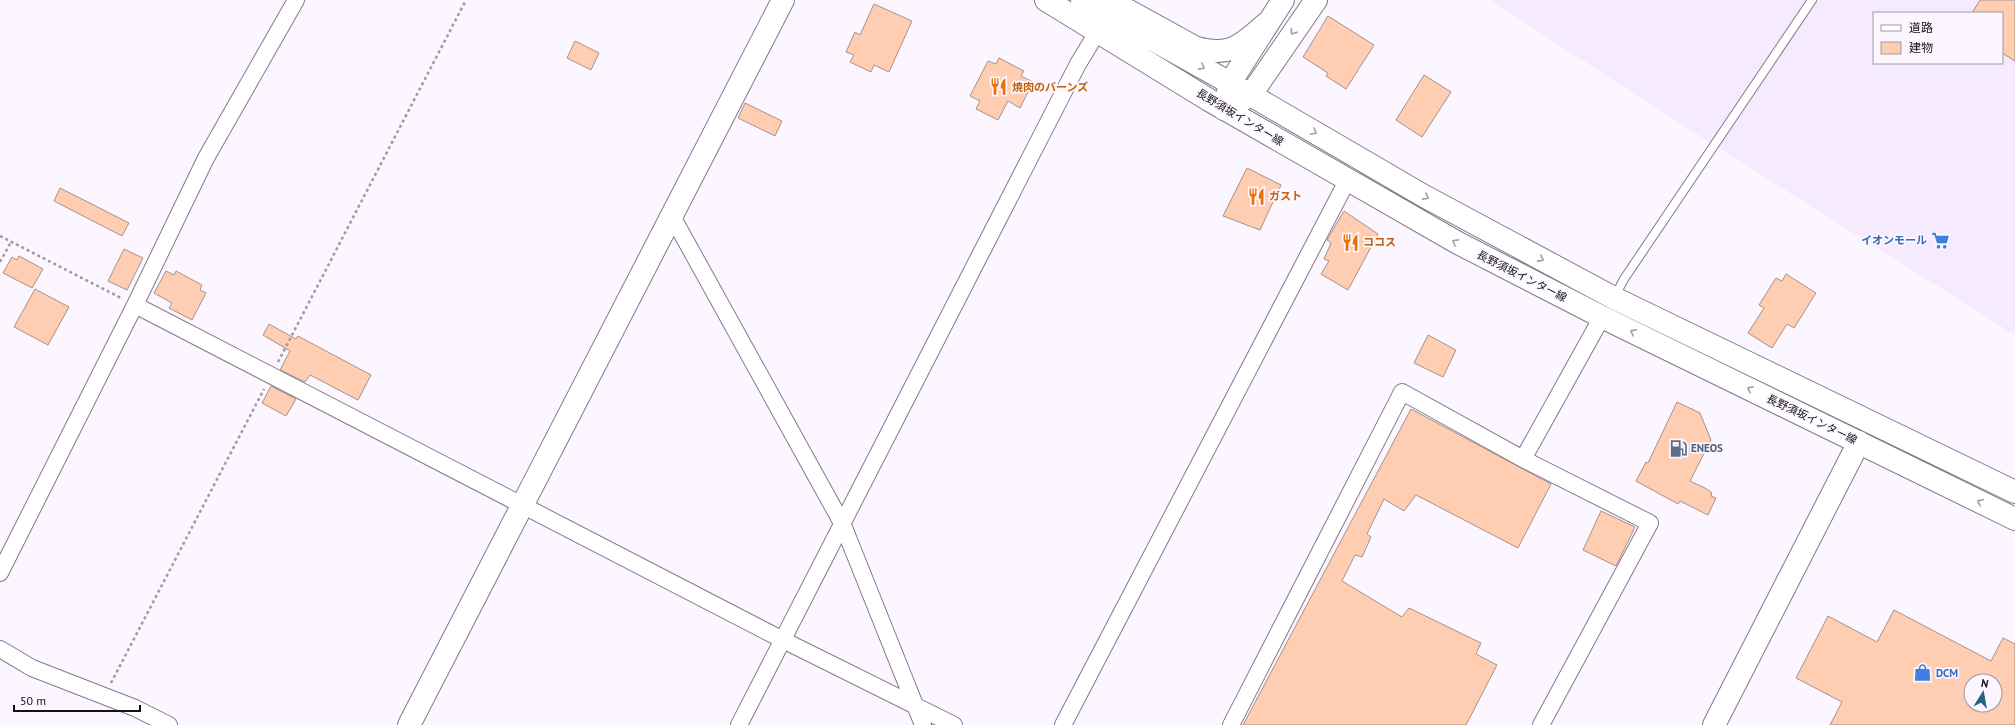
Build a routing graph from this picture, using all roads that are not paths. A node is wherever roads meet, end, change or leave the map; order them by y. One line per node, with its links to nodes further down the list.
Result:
1 (296, 0): 17 (street)
2 (783, 0): 15 (main road)
3 (1046, 0): 10 (main road, 長野須坂インター線)
4 (1082, 0): 11 (main road, 長野須坂インター線, one-way to 11)
5 (1109, 0): 9 (main road)
6 (1283, 0): 9 (main road)
7 (1316, 0): 12 (main road, one-way to 12)
8 (1812, 0): 16 (lane)
9 (1267, 23): 11 (main road)
10 (1098, 30): 13 (main road, 長野須坂インター線); 24 (street)
11 (1230, 83): 12 (main road, 長野須坂インター線); 13 (main road)
12 (1250, 96): 13 (main road); 16 (main road, 長野須坂インター線, one-way to 16)
13 (1224, 108): 14 (main road, 長野須坂インター線)
14 (1347, 181): 18 (main road, 長野須坂インター線, one-way to 14); 34 (street)
15 (672, 216): 22 (main road); 24 (street)
16 (1614, 298): 21 (main road, 長野須坂インター線)
17 (135, 305): 22 (street); 25 (street)
18 (1602, 317): 19 (main road, 長野須坂インター線, one-way to 18); 20 (street)
19 (1860, 442): 23 (main road, 長野須坂インター線, one-way to 19); 37 (main road)
20 (1523, 459): 35 (street); 36 (street)
21 (2015, 492)
22 (522, 504): 26 (street); 30 (main road)
23 (2015, 519)
24 (843, 525): 26 (street); 28 (street)
25 (0, 573)
26 (783, 640): 28 (street); 31 (street)
27 (1, 652): 29 (street)
28 (915, 705): 32 (street); 33 (street)
29 (169, 725)
30 (409, 725)
31 (739, 725)
32 (923, 725)
33 (954, 725)
34 (1063, 725)
35 (1231, 725)
36 (1541, 725)
37 (1714, 725)

